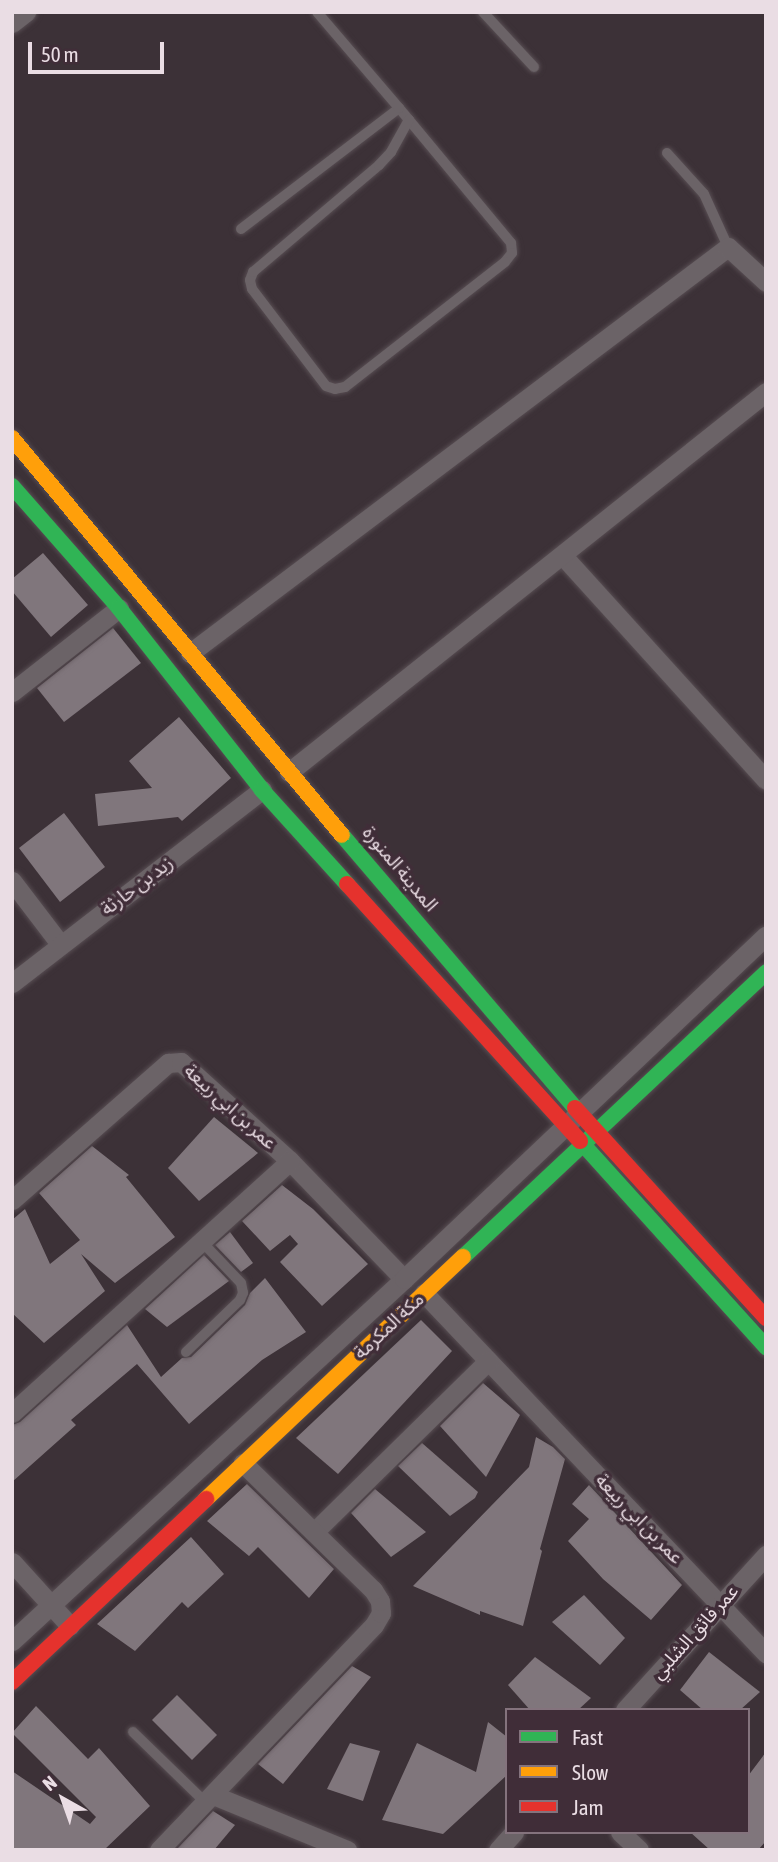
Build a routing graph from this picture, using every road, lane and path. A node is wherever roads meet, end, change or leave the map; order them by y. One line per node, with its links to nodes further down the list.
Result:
1 (26, 12): 4 (street)
2 (317, 12): 6 (lane)
3 (483, 12): 5 (lane)
4 (12, 23)
5 (534, 67)
6 (399, 108): 7 (lane); 9 (lane)
7 (409, 120): 7 (lane)
8 (667, 153): 10 (lane)
9 (242, 229)
10 (728, 247): 11 (street); 18 (street)
11 (766, 282)
12 (766, 392): 16 (street)
13 (12, 438): 14 (main road, المدينة المنورة)
14 (34, 466): 15 (street); 18 (main road, المدينة المنورة)
15 (12, 485): 17 (main road)
16 (563, 556): 20 (street); 21 (street)
17 (119, 608): 19 (street); 22 (main road)
18 (190, 653): 20 (main road, المدينة المنورة)
19 (12, 692)
20 (289, 772): 28 (main road, المدينة المنورة)
21 (766, 780)
22 (262, 790): 25 (street, زيد بن حارثة); 29 (main road)
23 (12, 881): 25 (street)
24 (766, 936): 28 (street, مكة المكرمة)
25 (60, 944): 27 (street, زيد بن حارثة)
26 (766, 972): 30 (main road, مكة المكرمة)
27 (12, 984)
28 (579, 1113): 29 (street, مكة المكرمة); 30 (main road, المدينة المنورة)
29 (564, 1126): 31 (main road); 35 (street, مكة المكرمة)
30 (596, 1131): 31 (main road, مكة المكرمة); 37 (main road, المدينة المنورة)
31 (581, 1145): 36 (main road, مكة المكرمة); 38 (main road)
32 (290, 1161): 33 (street, عمر بن ابي ربيعة); 34 (street); 35 (street, عمر بن ابي ربيعة)
33 (12, 1200)
34 (204, 1242): 39 (lane); 41 (street)
35 (404, 1279): 46 (street, مكة المكرمة)
36 (424, 1293): 40 (street, عمر بن ابي ربيعة); 42 (main road, مكة المكرمة)
37 (766, 1318)
38 (766, 1347)
39 (186, 1352)
40 (488, 1361): 43 (street); 47 (street, عمر بن ابي ربيعة)
41 (12, 1413)
42 (243, 1462): 43 (street); 48 (main road, مكة المكرمة)
43 (314, 1532): 54 (street)
44 (766, 1555): 47 (street, عمر فائق الشلبي)
45 (12, 1562): 46 (street)
46 (48, 1604): 48 (street); 49 (street, مكة المكرمة)
47 (720, 1604): 50 (street, عمر بن ابي ربيعة); 52 (street, عمر فائق الشلبي)
48 (70, 1626): 51 (main road, مكة المكرمة)
49 (12, 1640)
50 (766, 1654)
51 (12, 1682)
52 (627, 1708)
53 (133, 1732): 54 (lane)
54 (210, 1799): 57 (street); 58 (street)
55 (512, 1834): 59 (street)
56 (622, 1834): 60 (street)
57 (159, 1850)
58 (347, 1850)
59 (498, 1850)
60 (639, 1850)

